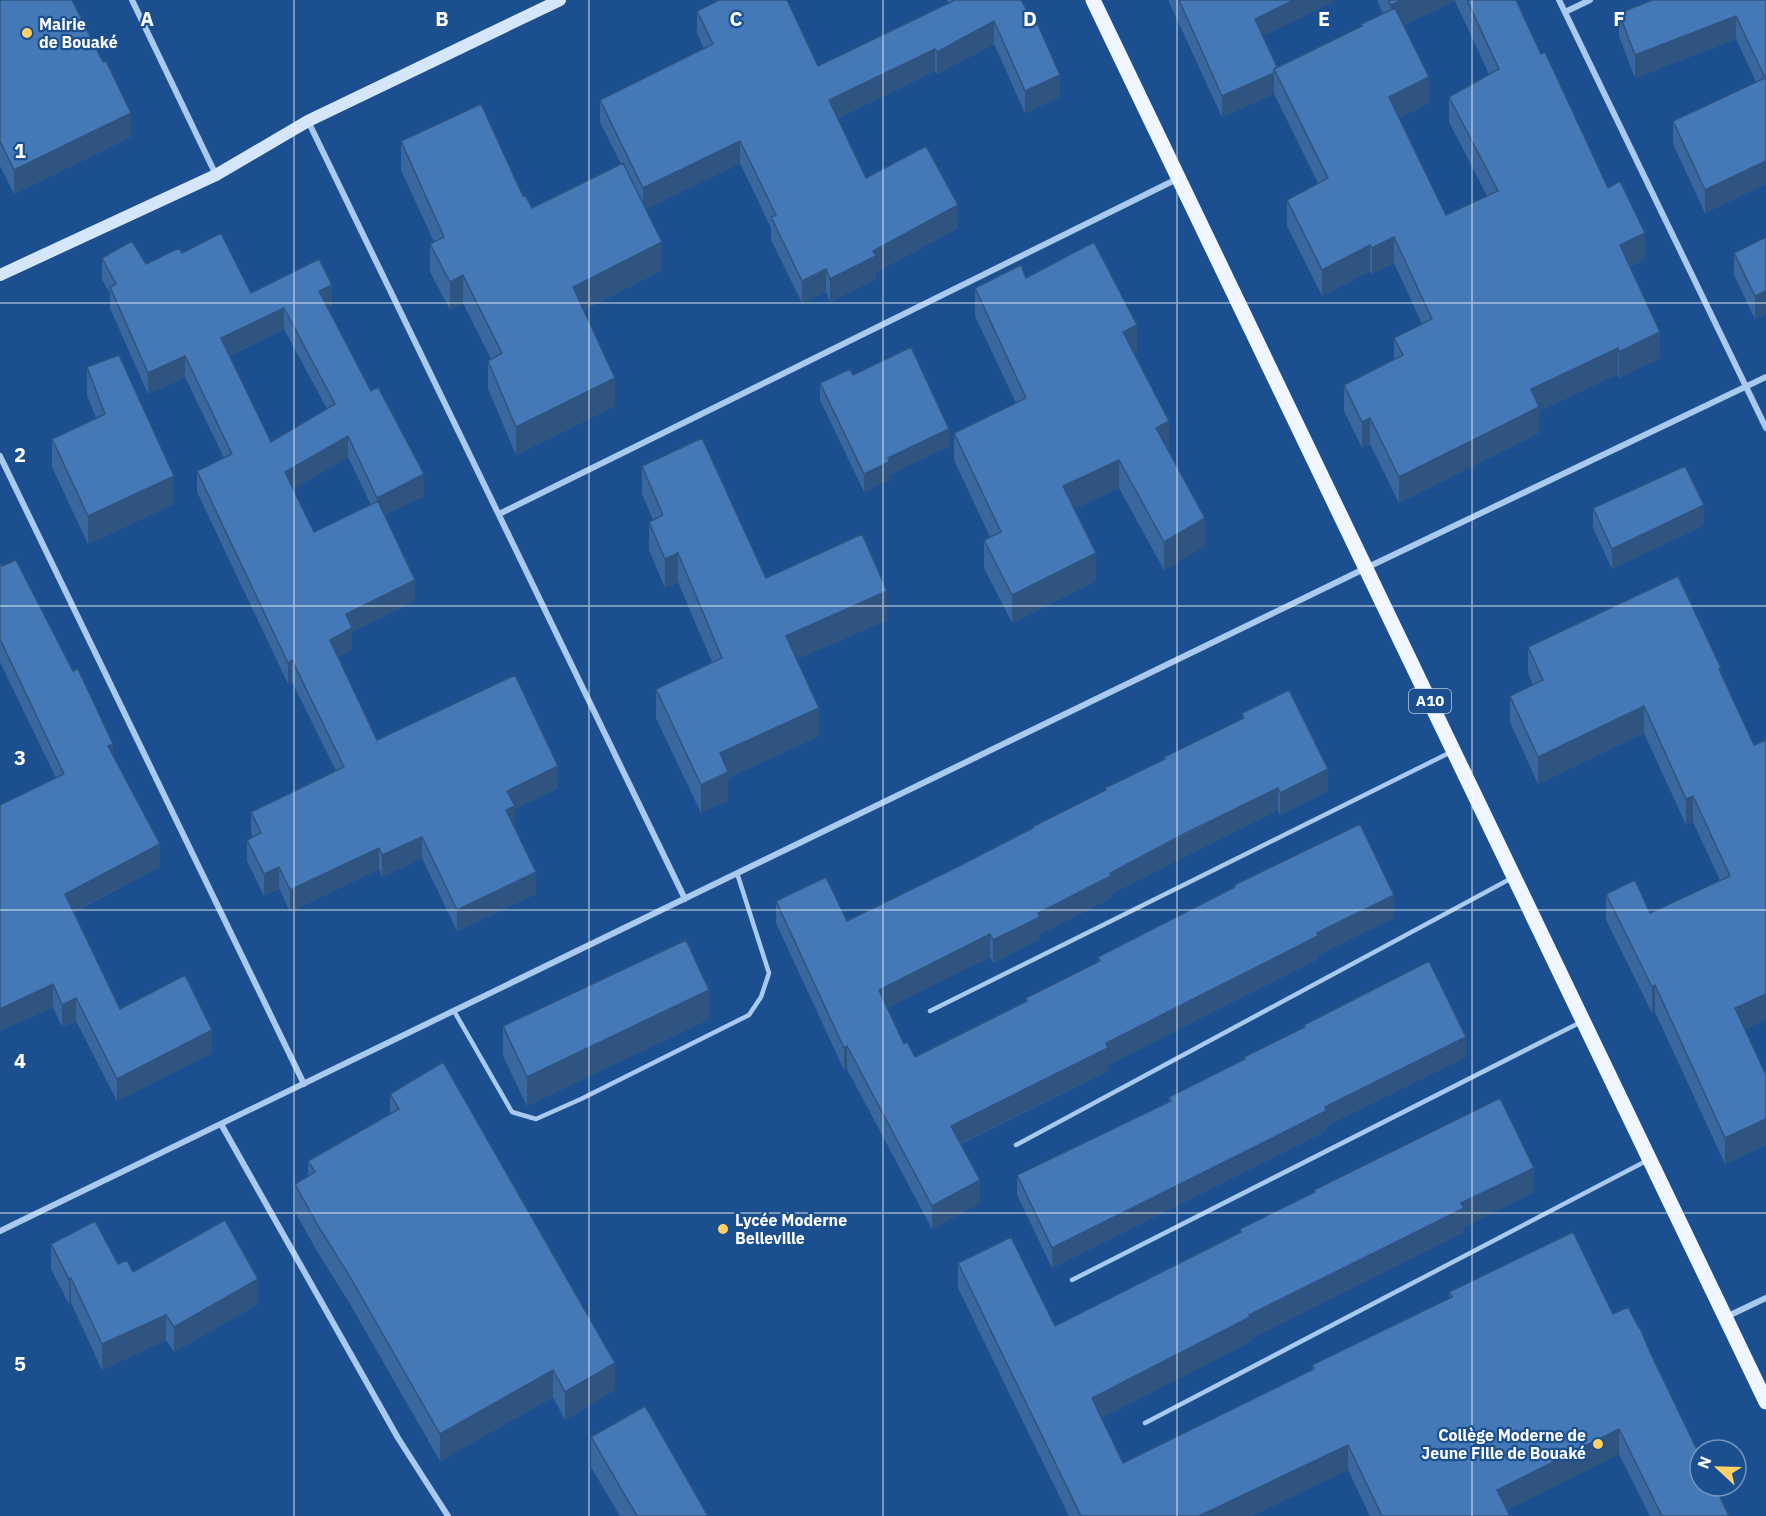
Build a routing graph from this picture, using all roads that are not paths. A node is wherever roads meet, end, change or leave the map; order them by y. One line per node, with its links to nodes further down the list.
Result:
1 (132, 0): 8 (street)
2 (560, 0): 7 (street)
3 (1093, 0): 9 (main road, A10)
4 (1559, 0): 6 (street)
5 (1590, 0): 6 (street)
6 (1565, 12): 12 (street)
7 (308, 122): 8 (street); 15 (street)
8 (216, 174): 10 (street)
9 (1180, 178): 15 (street); 16 (main road, A10)
10 (0, 275)
11 (1766, 377): 12 (street)
12 (1745, 387): 13 (street); 16 (street)
13 (1766, 428)
14 (0, 456): 24 (street)
15 (499, 514): 20 (street)
16 (1366, 568): 17 (main road, A10); 18 (street)
17 (1454, 751): 19 (main road, A10); 22 (lane)
18 (737, 873): 20 (street); 21 (lane)
19 (1514, 877): 23 (main road, A10); 26 (lane)
20 (685, 899): 21 (street)
21 (454, 1011): 24 (street)
22 (930, 1011)
23 (1584, 1021): 27 (main road, A10); 29 (lane)
24 (304, 1084): 25 (street)
25 (221, 1124): 28 (street); 34 (street)
26 (1016, 1145)
27 (1650, 1159): 31 (main road, A10); 33 (lane)
28 (0, 1231)
29 (1072, 1280)
30 (1766, 1298): 31 (street)
31 (1726, 1318): 32 (main road, A10)
32 (1766, 1402)
33 (1145, 1423)
34 (448, 1516)

